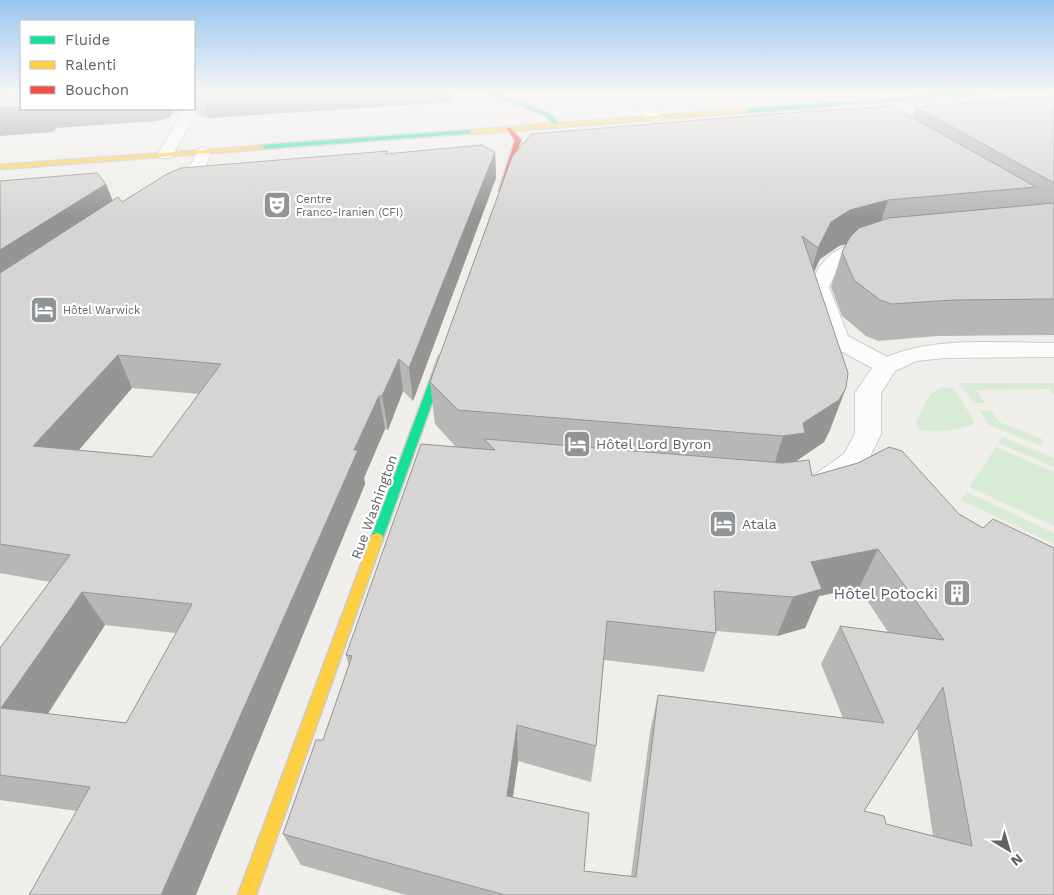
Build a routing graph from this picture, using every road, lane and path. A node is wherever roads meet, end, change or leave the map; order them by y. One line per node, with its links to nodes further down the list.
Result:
1 (177, 135): 5 (street)
2 (433, 135): 4 (main road)
3 (514, 135): 8 (main road)
4 (203, 152): 5 (main road); 7 (street)
5 (166, 154): 6 (main road)
6 (0, 167)
7 (155, 196)
8 (499, 199)
9 (896, 242): 12 (street)
10 (447, 348): 13 (main road, Rue Washington)
11 (1054, 350): 12 (street)
12 (886, 366): 15 (street)
13 (407, 460): 14 (street); 16 (main road, Rue Washington)
14 (434, 462)
15 (788, 488)
16 (247, 895)

